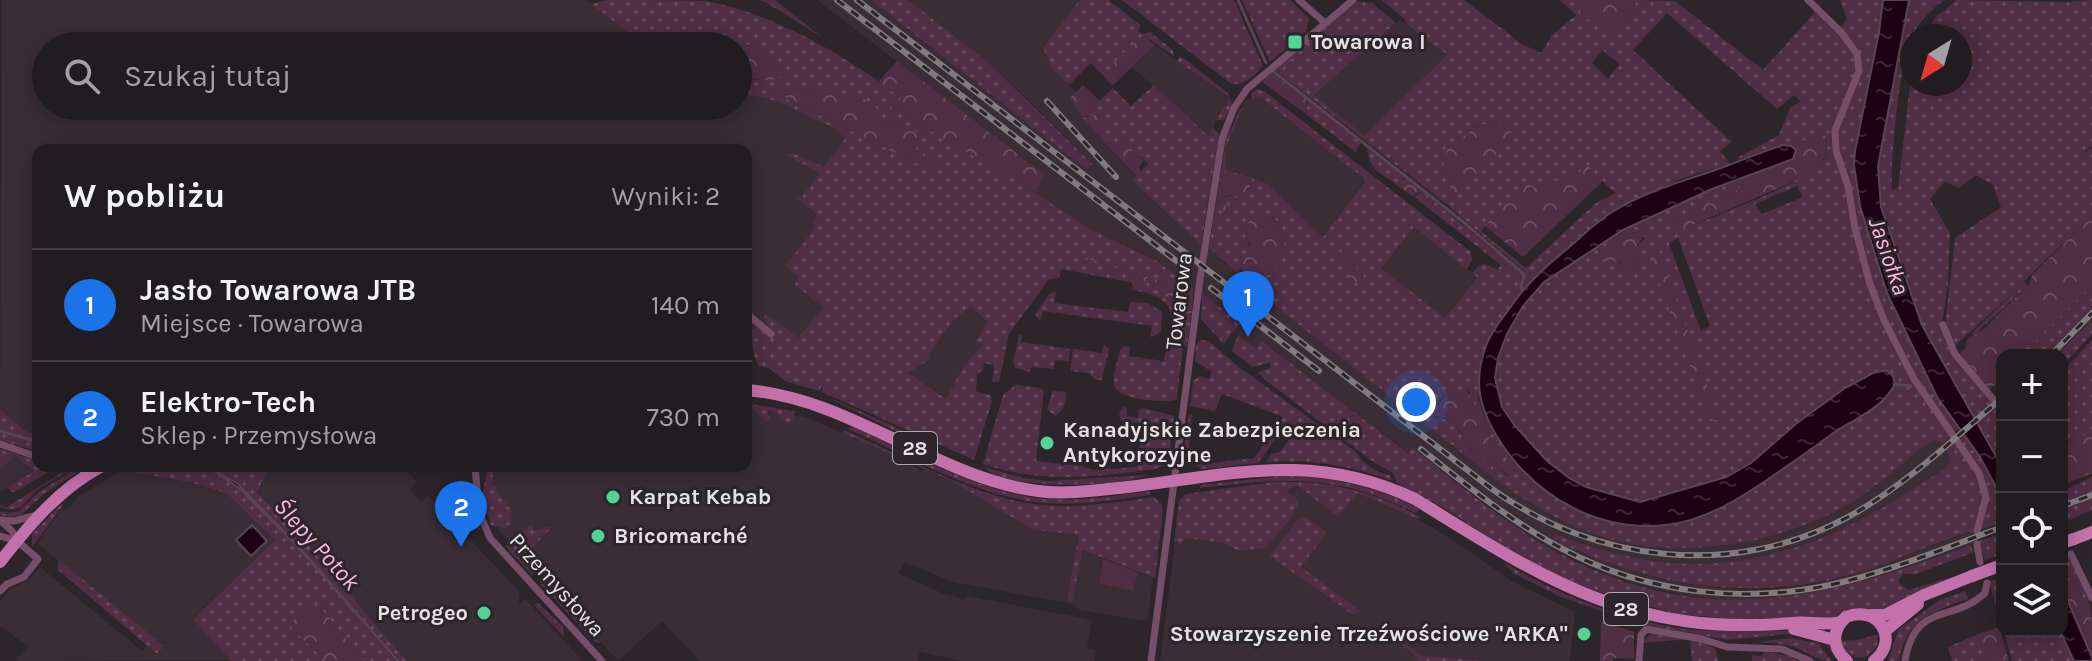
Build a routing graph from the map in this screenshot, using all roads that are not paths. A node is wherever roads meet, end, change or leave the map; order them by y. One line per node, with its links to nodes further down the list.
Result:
1 (1299, 0): 4 (street)
2 (1353, 0): 4 (street, Towarowa)
3 (1808, 0): 17 (street)
4 (1325, 23): 14 (street, Towarowa)
5 (752, 318): 7 (street)
6 (1943, 325): 9 (street)
7 (771, 334)
8 (752, 391): 14 (main road, 28)
9 (1993, 399)
10 (0, 444): 11 (street)
11 (32, 455)
12 (92, 472): 15 (main road)
13 (477, 472): 36 (street, Przemysłowa)
14 (1174, 481): 33 (main road, 28); 37 (street, Towarowa)
15 (39, 514): 16 (street); 20 (main road)
16 (0, 520): 20 (street)
17 (1977, 531)
18 (2092, 532): 21 (main road)
19 (0, 536): 20 (street)
20 (17, 541): 24 (main road); 28 (street)
21 (2068, 541)
22 (1977, 544): 25 (street)
23 (2071, 554): 30 (street)
24 (0, 562)
25 (1980, 562)
26 (1996, 567): 29 (main road, 28, bridge)
27 (1987, 583): 42 (street)
28 (0, 591)
29 (1932, 592): 31 (main road, 28); 34 (main road, 28)
30 (2092, 598)
31 (1869, 615): 32 (main road, 28); 34 (main road)
32 (1841, 622): 33 (main road, 28); 35 (main road)
33 (1771, 625): 35 (main road, 28)
34 (1885, 631): 41 (main road)
35 (1835, 640): 40 (main road)
36 (602, 661)
37 (1151, 661)
38 (1639, 661): 39 (street)
39 (1810, 661)
40 (1847, 661)
41 (1874, 661)
42 (1905, 661)

